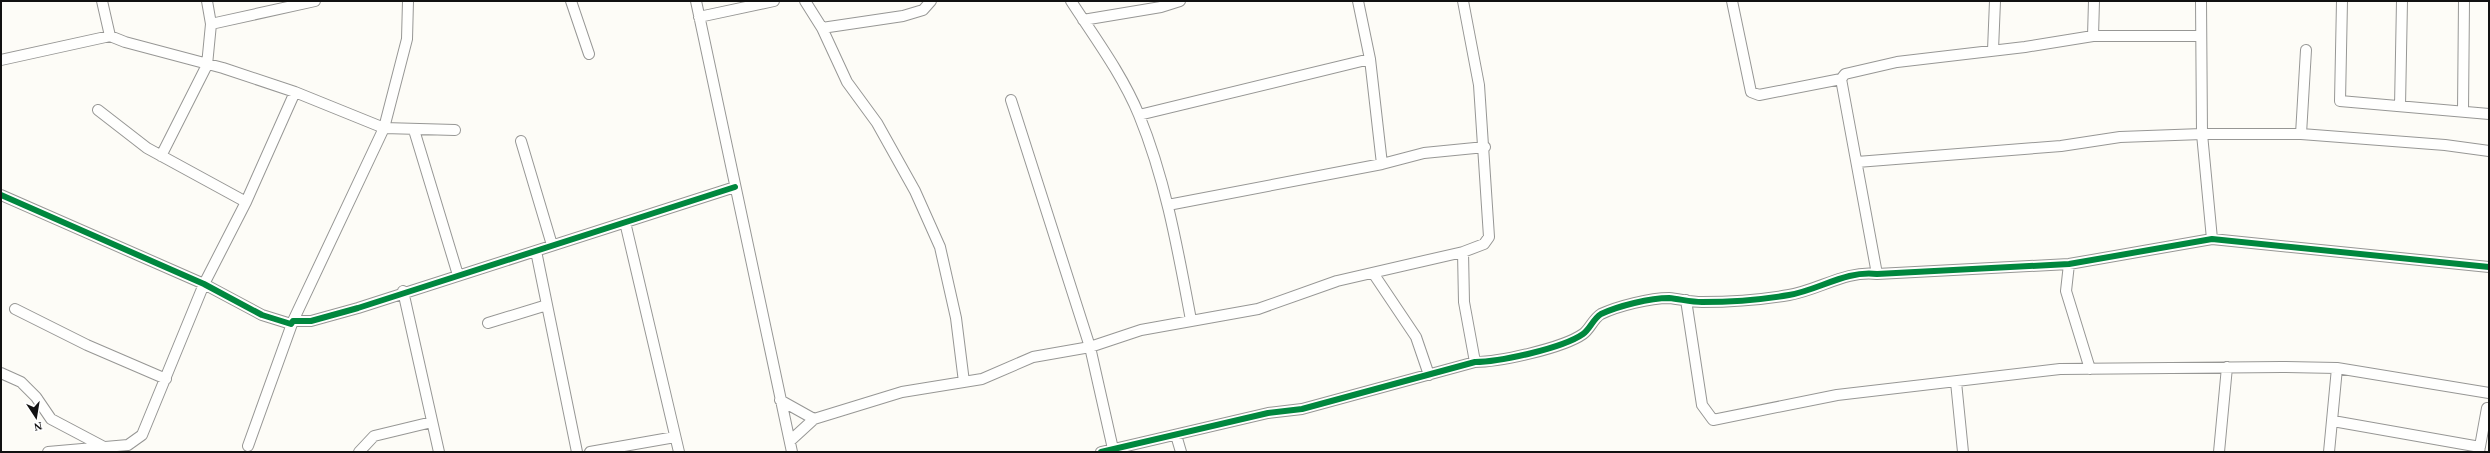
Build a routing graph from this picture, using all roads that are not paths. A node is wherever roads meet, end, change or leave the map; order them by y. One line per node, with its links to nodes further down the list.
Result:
1 (102, 1): 25 (street)
2 (207, 1): 23 (street)
3 (315, 1): 23 (street)
4 (408, 1): 42 (street)
5 (571, 1): 30 (street)
6 (696, 1): 21 (street)
7 (774, 1): 21 (street)
8 (805, 1): 24 (street)
9 (931, 1): 24 (street)
10 (1071, 1): 22 (street)
11 (1180, 1): 22 (street)
12 (1358, 1): 31 (street)
13 (1463, 1): 48 (street)
14 (1732, 1): 34 (street)
15 (1995, 1): 28 (street)
16 (2094, 1): 26 (street)
17 (2200, 1): 27 (street)
18 (2342, 1): 37 (street)
19 (2402, 1): 37 (street)
20 (2464, 1): 39 (street)
21 (699, 17): 53 (street)
22 (1083, 20): 41 (street)
23 (211, 24): 33 (street)
24 (822, 28): 83 (street)
25 (110, 36): 32 (street); 33 (street)
26 (2093, 36): 27 (street); 28 (street)
27 (2200, 36): 45 (street)
28 (1993, 50): 34 (street)
29 (2306, 50): 46 (street)
30 (590, 54)
31 (1370, 59): 41 (street); 52 (street)
32 (1, 60)
33 (207, 65): 35 (street); 50 (street)
34 (1841, 79): 51 (street)
35 (295, 92): 42 (street); 55 (street)
36 (1011, 100): 75 (street)
37 (2400, 106): 39 (street)
38 (98, 110): 50 (street)
39 (2463, 111): 40 (street)
40 (2489, 114)
41 (1139, 115): 56 (street)
42 (384, 128): 43 (street); 72 (street)
43 (414, 130): 44 (street); 66 (street)
44 (455, 130)
45 (2202, 134): 46 (street); 51 (street); 58 (street)
46 (2301, 134): 49 (street)
47 (521, 141): 59 (street)
48 (1485, 147): 52 (street); 61 (street)
49 (2489, 151)
50 (161, 156): 55 (street)
51 (1857, 162): 65 (street)
52 (1382, 164): 56 (street)
53 (735, 187): 57 (street); 86 (street)
54 (1, 195): 67 (street)
55 (246, 202): 67 (street)
56 (1168, 205): 73 (street)
57 (625, 222): 59 (street); 92 (street)
58 (2212, 240): 62 (street); 63 (street)
59 (552, 246): 60 (street)
60 (536, 251): 66 (street); 70 (street)
61 (1463, 252): 64 (street); 76 (street)
62 (2069, 264): 65 (street); 79 (street)
63 (2489, 267)
64 (1373, 273): 73 (street); 81 (street)
65 (1877, 274): 69 (street)
66 (458, 275): 68 (street)
67 (204, 284): 72 (street); 82 (street)
68 (403, 291): 72 (street); 90 (street)
69 (1686, 300): 76 (street); 84 (street)
70 (547, 305): 74 (street); 101 (street)
71 (15, 308): 82 (street)
72 (293, 320): 94 (street)
73 (1191, 320): 75 (street)
74 (488, 324)
75 (1090, 347): 83 (street); 96 (street)
76 (1475, 362): 81 (street)
77 (2227, 367): 78 (street); 79 (street); 108 (street)
78 (2337, 368): 85 (street); 89 (street)
79 (2090, 369): 84 (street)
80 (1, 373): 95 (street)
81 (1429, 375): 91 (street)
82 (166, 379): 95 (street)
83 (964, 382): 88 (street)
84 (1956, 382): 107 (street)
85 (2489, 393)
86 (780, 400): 88 (street); 93 (street)
87 (2487, 408): 97 (street)
88 (814, 419): 93 (street)
89 (2333, 421): 97 (street); 109 (street)
90 (432, 422): 99 (street); 100 (street)
91 (1176, 435): 96 (street); 106 (street)
92 (675, 437): 102 (street); 103 (street)
93 (790, 441): 104 (street)
94 (248, 446)
95 (104, 448): 98 (street)
96 (1113, 449): 105 (street)
97 (2480, 449)
98 (48, 452)
99 (359, 452)
100 (439, 452)
101 (577, 452)
102 (590, 452)
103 (679, 452)
104 (792, 452)
105 (1101, 452)
106 (1181, 452)
107 (1962, 452)
108 (2219, 452)
109 (2329, 452)

